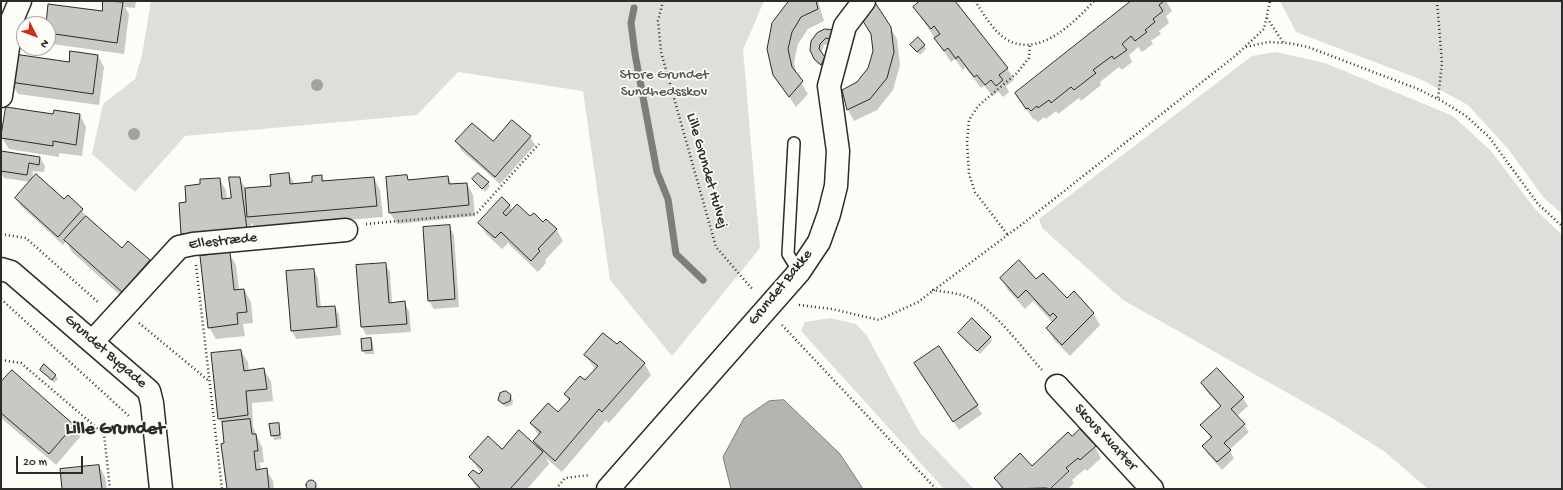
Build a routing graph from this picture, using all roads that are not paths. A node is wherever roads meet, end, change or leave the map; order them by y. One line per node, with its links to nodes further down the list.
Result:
1 (20, 1): 3 (street)
2 (864, 1): 7 (street, Grundet Bakke)
3 (1, 96)
4 (794, 143): 7 (lane)
5 (346, 230): 8 (street, Ellestræde)
6 (1, 269): 8 (street, Grundet Bygade)
7 (799, 272): 11 (street, Grundet Bakke)
8 (94, 342): 10 (street, Grundet Bygade)
9 (1057, 386): 12 (street, Skous Kvarter)
10 (162, 489)
11 (608, 489)
12 (1152, 489)

